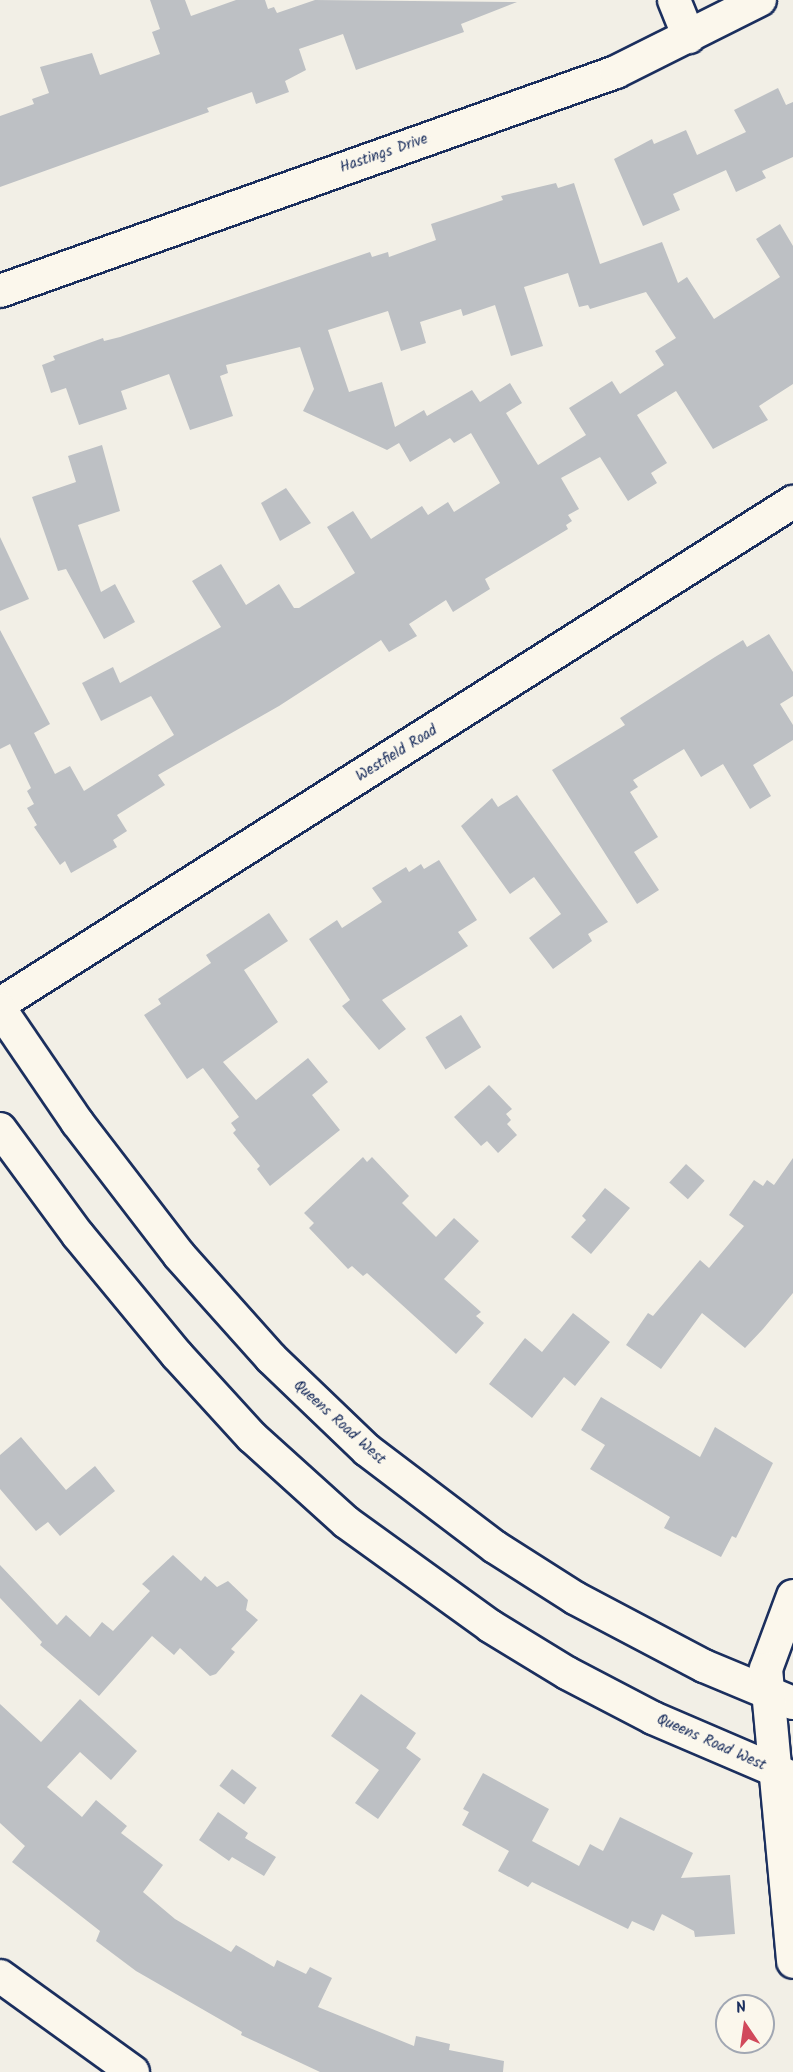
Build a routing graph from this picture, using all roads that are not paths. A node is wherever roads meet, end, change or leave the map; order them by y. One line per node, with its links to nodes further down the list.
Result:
1 (674, 0): 3 (street)
2 (760, 0): 3 (street, Hastings Drive)
3 (689, 38): 4 (street, Hastings Drive)
4 (0, 291)
5 (793, 502): 6 (street, Westfield Road)
6 (0, 1004)
7 (0, 1009): 10 (street, Queens Road West)
8 (0, 1129): 11 (street, Queens Road West)
9 (793, 1596): 10 (street)
10 (780, 1697): 11 (street)
11 (784, 1775): 12 (street)
12 (793, 1962)
13 (0, 1976): 14 (street)
14 (133, 2072)

